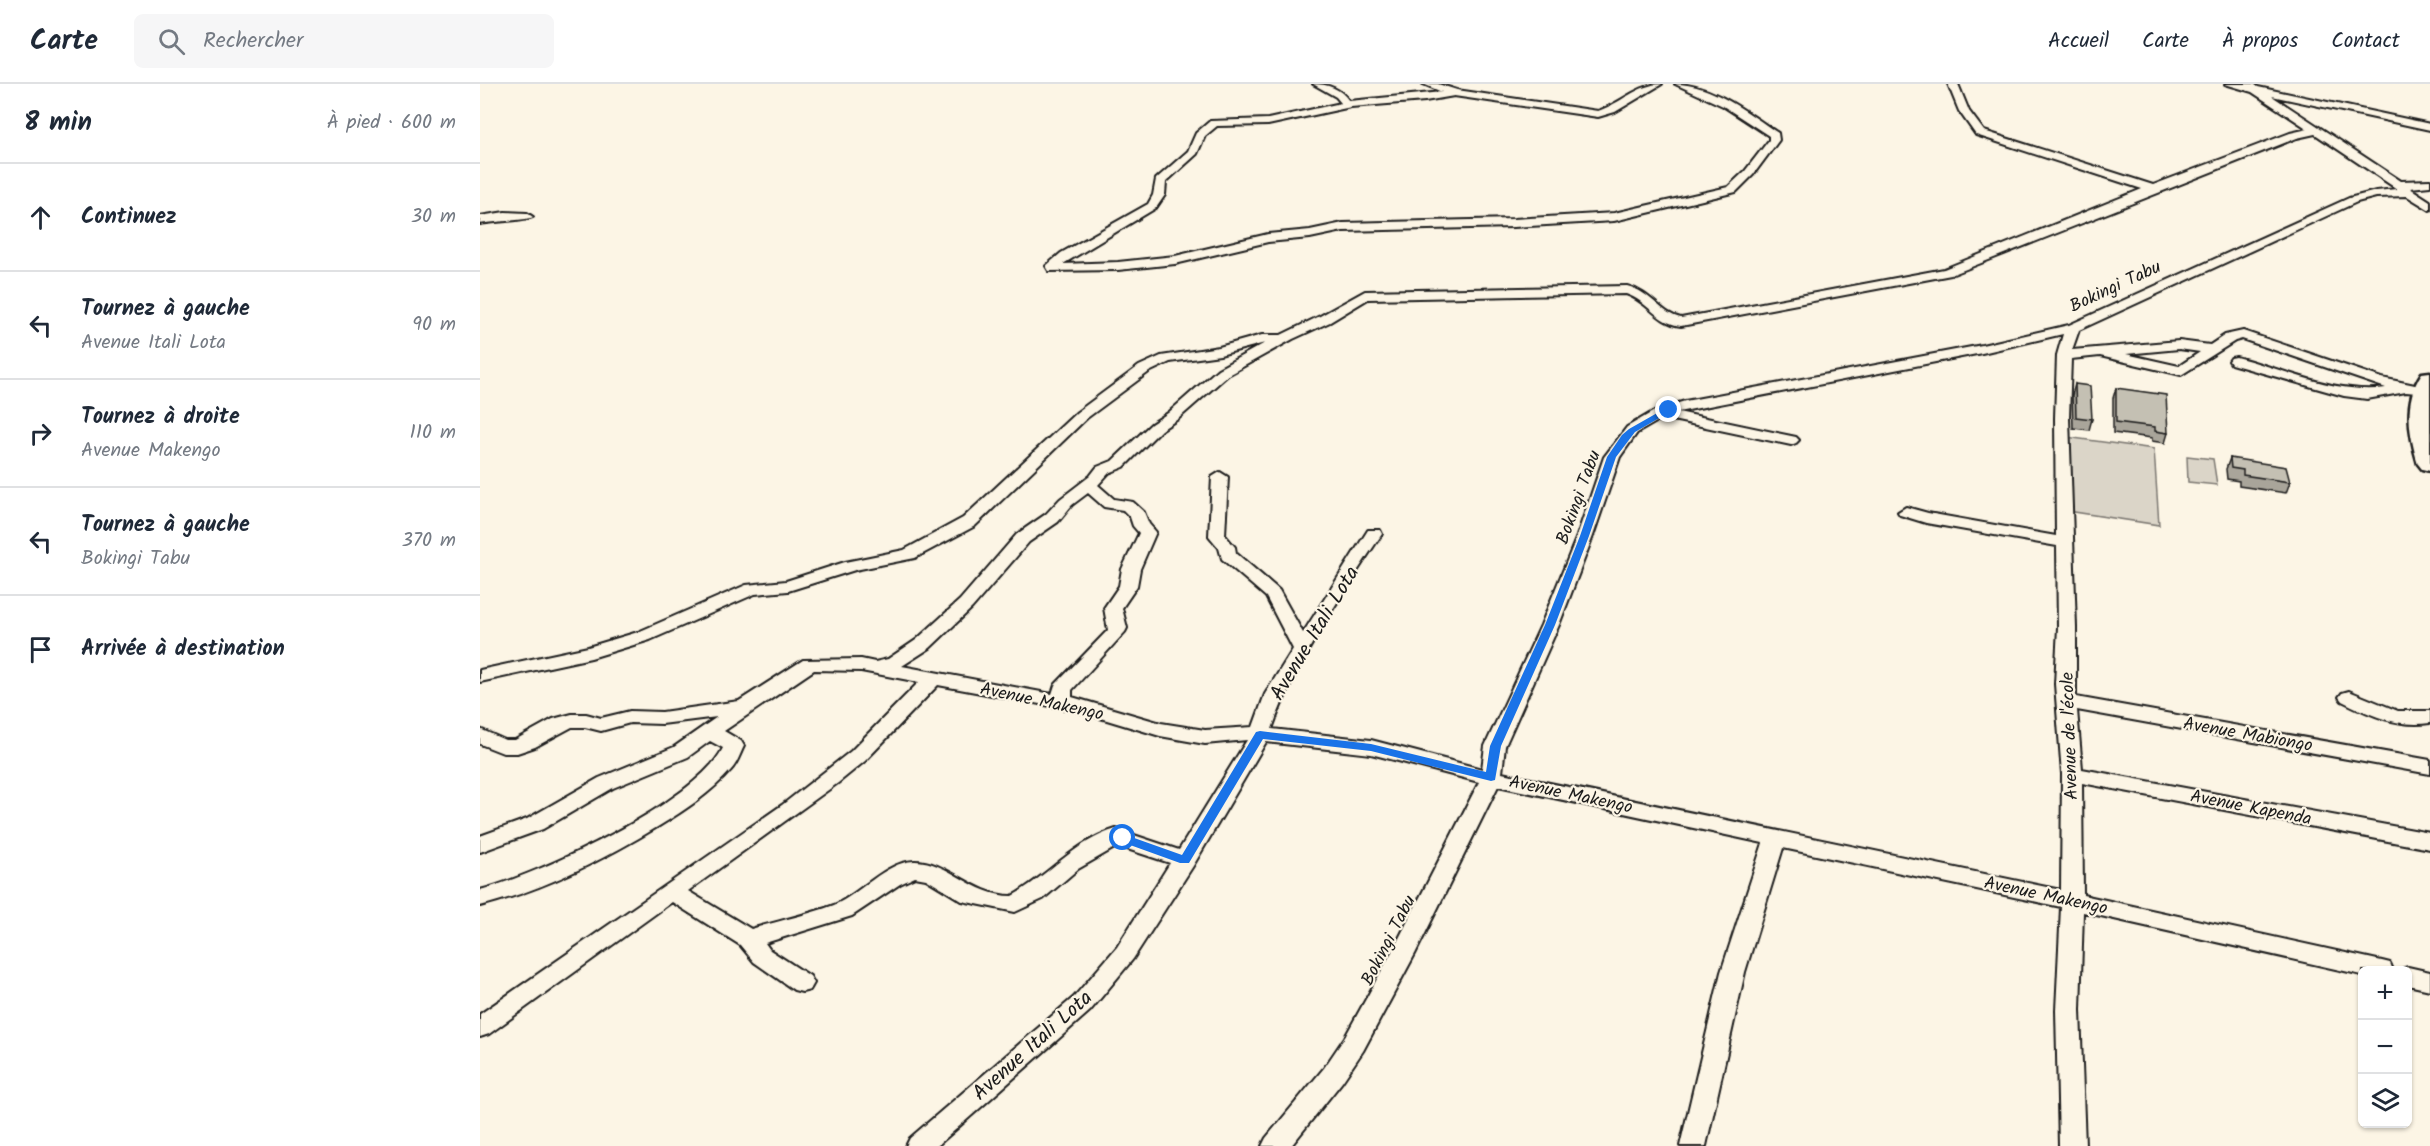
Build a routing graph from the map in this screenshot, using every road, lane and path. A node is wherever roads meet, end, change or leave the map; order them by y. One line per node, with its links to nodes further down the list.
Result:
1 (1318, 84): 9 (street)
2 (1428, 84): 8 (street)
3 (1657, 84): 8 (street)
4 (1680, 84): 9 (street)
5 (1953, 84): 14 (street)
6 (2230, 84): 7 (street)
7 (2251, 87): 10 (street); 11 (street)
8 (1456, 93): 9 (street)
9 (1347, 104)
10 (2430, 127)
11 (2315, 131): 13 (street); 14 (street)
12 (2430, 183): 13 (street, Bokingi Tabu)
13 (2404, 188): 15 (street); 18 (street, Bokingi Tabu)
14 (2153, 189): 19 (street)
15 (2430, 206)
16 (527, 217): 17 (street)
17 (480, 220)
18 (2073, 328): 22 (street, Avenue de l'école); 25 (street, Bokingi Tabu)
19 (1288, 336): 29 (street); 35 (street)
20 (2213, 350): 21 (street); 21 (street); 24 (street)
21 (2101, 352): 22 (street)
22 (2064, 355): 32 (street, Avenue de l'école)
23 (2236, 361): 24 (street)
24 (2423, 390): 27 (highway)
25 (1661, 413): 26 (street); 47 (street, Bokingi Tabu)
26 (1791, 441)
27 (2430, 464)
28 (1220, 477): 33 (street)
29 (1089, 485): 34 (street); 38 (street)
30 (1906, 512): 32 (street)
31 (1374, 534): 33 (street, Avenue Itali Lota)
32 (2064, 542): 39 (street, Avenue de l'école)
33 (1302, 649): 43 (street, Avenue Itali Lota)
34 (878, 667): 36 (street, Avenue Makengo); 40 (street, Avenue Makengo)
35 (480, 676)
36 (933, 679): 38 (street, Avenue Makengo); 52 (street)
37 (2349, 698): 41 (street)
38 (1062, 702): 43 (street, Avenue Makengo)
39 (2066, 702): 45 (street, Avenue Mabiongo); 46 (street, Avenue de l'école)
40 (744, 707): 42 (street, Avenue Makengo); 44 (street)
41 (2430, 717)
42 (711, 732): 50 (street, Avenue Makengo); 53 (street)
43 (1260, 735): 47 (street, Avenue Makengo); 51 (street, Avenue Itali Lota)
44 (480, 736)
45 (2430, 767)
46 (2072, 774): 49 (street, Avenue Kapenda); 54 (street, Avenue de l'école)
47 (1491, 777): 48 (street, Avenue Makengo); 63 (street, Bokingi Tabu)
48 (1776, 837): 54 (street, Avenue Makengo); 64 (street)
49 (2430, 841)
50 (480, 844)
51 (1185, 860): 55 (street); 62 (street, Avenue Itali Lota)
52 (673, 892): 55 (street); 60 (street)
53 (480, 898)
54 (2072, 901): 56 (street, Avenue Makengo); 65 (street, Avenue de l'école)
55 (748, 939): 59 (street)
56 (2364, 966)
57 (2412, 977): 58 (street)
58 (2430, 981)
59 (802, 983)
60 (491, 1011): 61 (street)
61 (480, 1027)
62 (919, 1146)
63 (1275, 1146)
64 (1693, 1146)
65 (2072, 1146)

